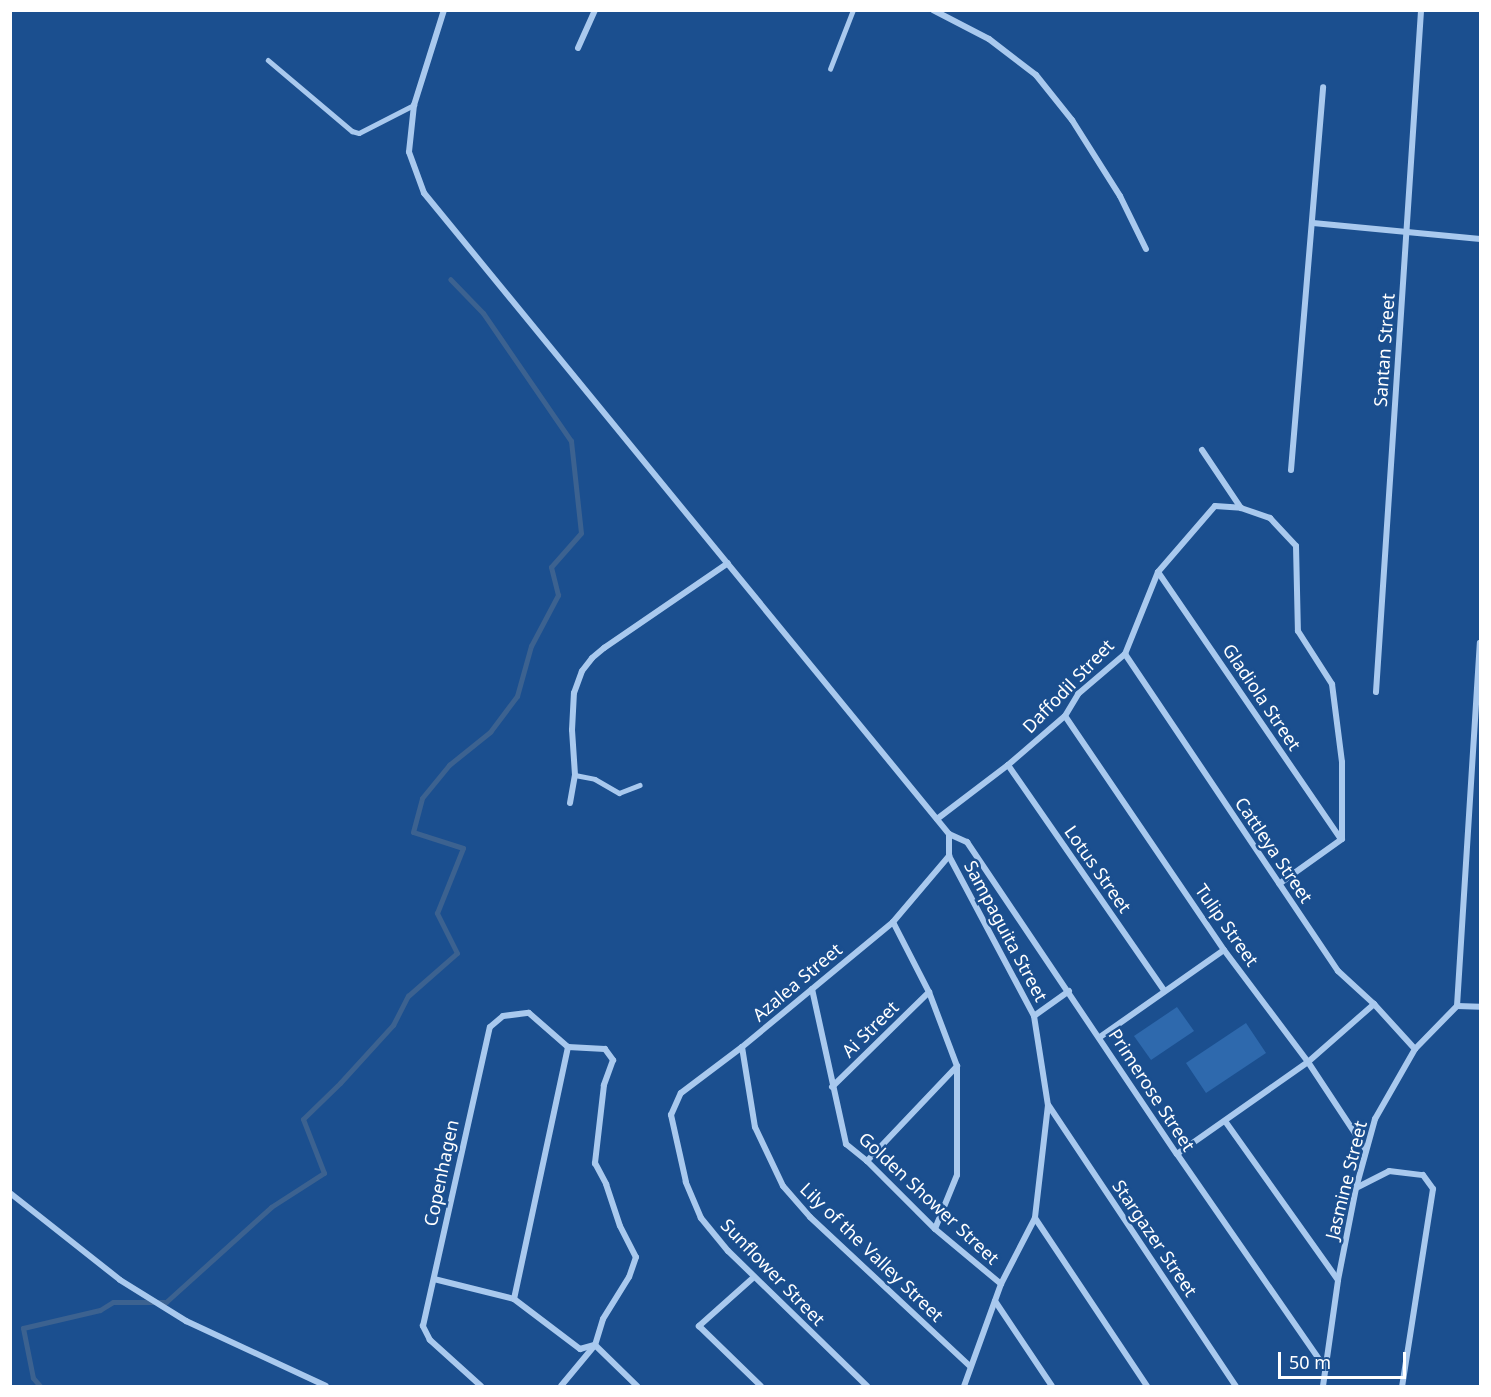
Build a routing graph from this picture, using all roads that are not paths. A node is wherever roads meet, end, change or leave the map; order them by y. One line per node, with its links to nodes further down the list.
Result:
1 (444, 10): 10 (street, Primerose Street)
2 (595, 10): 6 (street)
3 (854, 10): 8 (lane)
4 (933, 10): 14 (street)
5 (1421, 10): 12 (street, Santan Street)
6 (578, 48)
7 (268, 60): 10 (lane)
8 (830, 69)
9 (1323, 87): 11 (street)
10 (414, 105): 18 (street, Primerose Street)
11 (1314, 223): 12 (street); 16 (street)
12 (1407, 232): 13 (street); 22 (street, Santan Street)
13 (1480, 239)
14 (1146, 249)
15 (1202, 450): 17 (street)
16 (1291, 470)
17 (1241, 508): 19 (street, Daffodil Street); 30 (street, Daffodil Street)
18 (728, 563): 25 (street); 28 (street, Primerose Street)
19 (1158, 572): 21 (street, Daffodil Street); 30 (street, Gladiola Street)
20 (1480, 643): 40 (street)
21 (1125, 654): 23 (street, Daffodil Street); 32 (street, Cattleya Street)
22 (1376, 692)
23 (1065, 716): 24 (street, Daffodil Street); 34 (street, Tulip Street)
24 (1008, 765): 28 (street, Daffodil Street); 36 (street, Lotus Street)
25 (575, 775): 26 (lane); 27 (street)
26 (640, 785)
27 (570, 803)
28 (937, 819): 29 (street, Primerose Street)
29 (949, 834): 31 (street, Sampaguita Street); 37 (street, Primerose Street)
30 (1342, 839): 32 (street)
31 (949, 856): 33 (street, Azalea Street); 42 (street, Sampaguita Street)
32 (1279, 884): 39 (street, Cattleya Street)
33 (893, 922): 35 (street, Azalea Street); 38 (street)
34 (1224, 950): 36 (street); 47 (street, Tulip Street)
35 (812, 989): 45 (street, Azalea Street); 49 (street, Golden Shower Street)
36 (1164, 990): 43 (street)
37 (1069, 991): 42 (street); 43 (street, Primerose Street)
38 (929, 992): 48 (street); 49 (street, Ai Street)
39 (1374, 1004): 46 (street, Cattleya Street); 47 (street)
40 (1456, 1006): 41 (street); 46 (street, Jasmine Street)
41 (1480, 1007)
42 (1034, 1016): 50 (street, Sampaguita Street)
43 (1100, 1037): 54 (street, Primerose Street)
44 (568, 1047): 61 (street, Copenhagen); 64 (street); 66 (street)
45 (742, 1047): 52 (street, Azalea Street); 67 (street, Lily of the Valley Street)
46 (1416, 1049): 53 (street, Jasmine Street)
47 (1308, 1062): 51 (street); 53 (street, Tulip Street)
48 (957, 1066): 55 (street); 59 (street)
49 (832, 1088): 55 (street, Golden Shower Street)
50 (1048, 1105): 58 (street, Sampaguita Street); 78 (street, Stargazer Street)
51 (1225, 1120): 54 (street); 62 (street)
52 (672, 1129): 60 (street, Sunflower Street)
53 (1366, 1150): 56 (street, Jasmine Street)
54 (1177, 1154): 68 (street, Primerose Street)
55 (867, 1161): 59 (street, Golden Shower Street)
56 (1356, 1188): 62 (street, Jasmine Street); 80 (street)
57 (10, 1193): 69 (street)
58 (1035, 1218): 63 (street, Sampaguita Street); 77 (street)
59 (935, 1229): 63 (street, Golden Shower Street)
60 (754, 1278): 73 (street); 74 (street, Sunflower Street)
61 (434, 1279): 64 (street); 70 (street, Copenhagen)
62 (1338, 1280): 68 (street, Jasmine Street)
63 (1001, 1284): 65 (street, Sampaguita Street)
64 (514, 1299): 66 (street)
65 (995, 1301): 67 (street, Sampaguita Street); 76 (street)
66 (595, 1345): 71 (street); 72 (street)
67 (970, 1366): 75 (street, Sampaguita Street)
68 (1326, 1369): 79 (street, Jasmine Street)
69 (326, 1386)
70 (481, 1386)
71 (561, 1386)
72 (637, 1386)
73 (761, 1386)
74 (867, 1386)
75 (964, 1386)
76 (1052, 1386)
77 (1147, 1386)
78 (1236, 1386)
79 (1323, 1386)
80 (1402, 1386)

